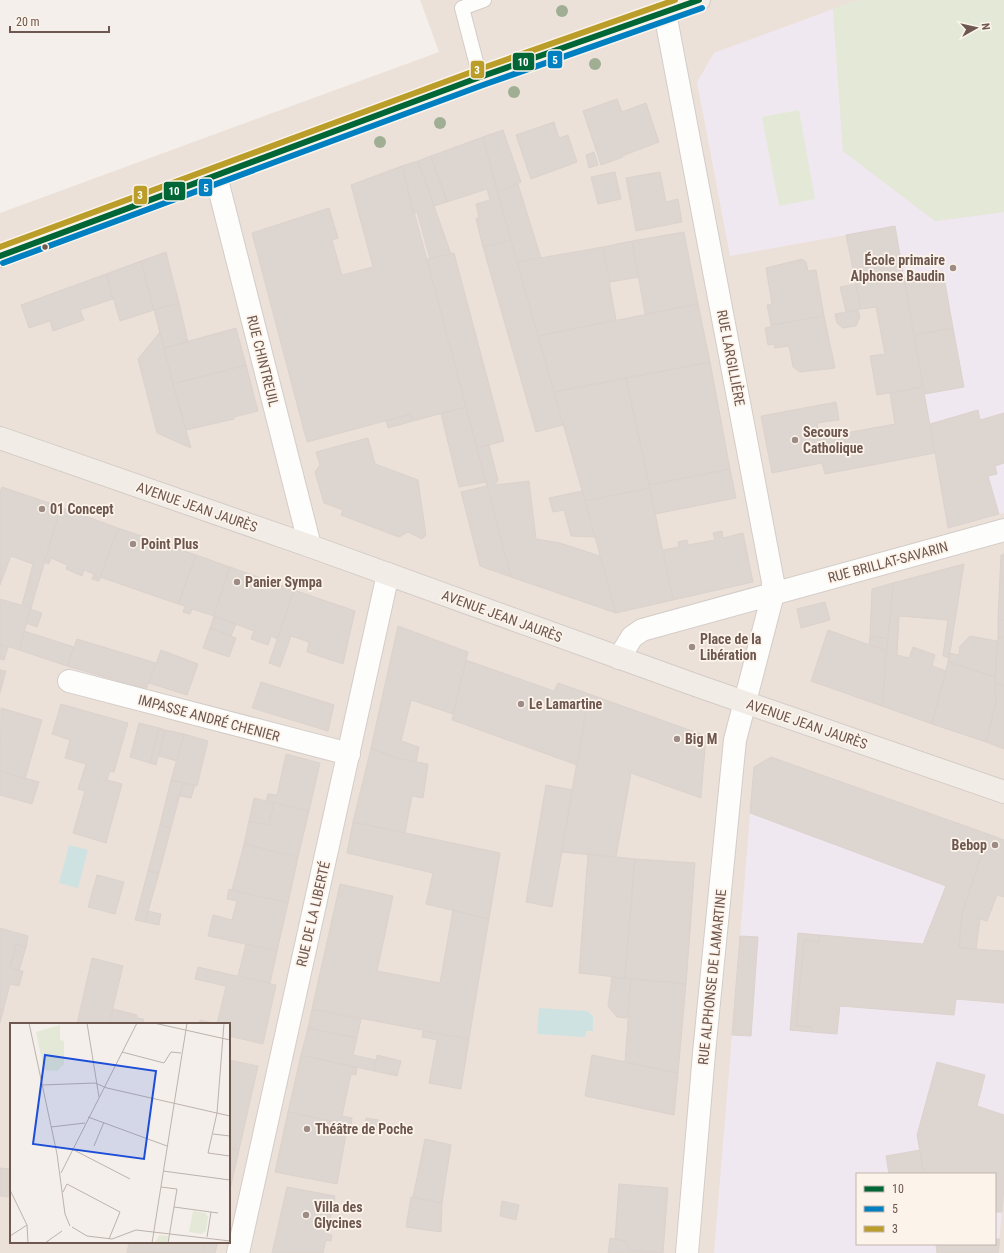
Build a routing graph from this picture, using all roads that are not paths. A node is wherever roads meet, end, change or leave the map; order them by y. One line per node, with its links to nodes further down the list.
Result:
1 (484, 0): 3 (lane)
2 (699, 0): 4 (main road)
3 (461, 4): 5 (lane)
4 (665, 13): 5 (main road); 12 (street, RUE LARGILLIÈRE)
5 (480, 77): 6 (main road)
6 (216, 176): 7 (main road); 10 (street, RUE CHINTREUIL)
7 (0, 256)
8 (1, 443): 10 (main road, AVENUE JEAN JAURÈS)
9 (1004, 530): 12 (street, RUE BRILLAT-SAVARIN)
10 (310, 546): 11 (main road, AVENUE JEAN JAURÈS)
11 (388, 574): 13 (main road, AVENUE JEAN JAURÈS); 16 (street, RUE DE LA LIBERTÉ)
12 (773, 594): 13 (street, RUE BRILLAT-SAVARIN); 15 (street, RUE LARGILLIÈRE)
13 (619, 658): 15 (main road, AVENUE JEAN JAURÈS)
14 (69, 681): 16 (street, IMPASSE ANDRÉ CHENIER)
15 (745, 702): 17 (main road, AVENUE JEAN JAURÈS); 19 (street, RUE ALPHONSE DE LAMARTINE)
16 (349, 754): 18 (street, RUE DE LA LIBERTÉ)
17 (1004, 792)
18 (238, 1253)
19 (687, 1253)

